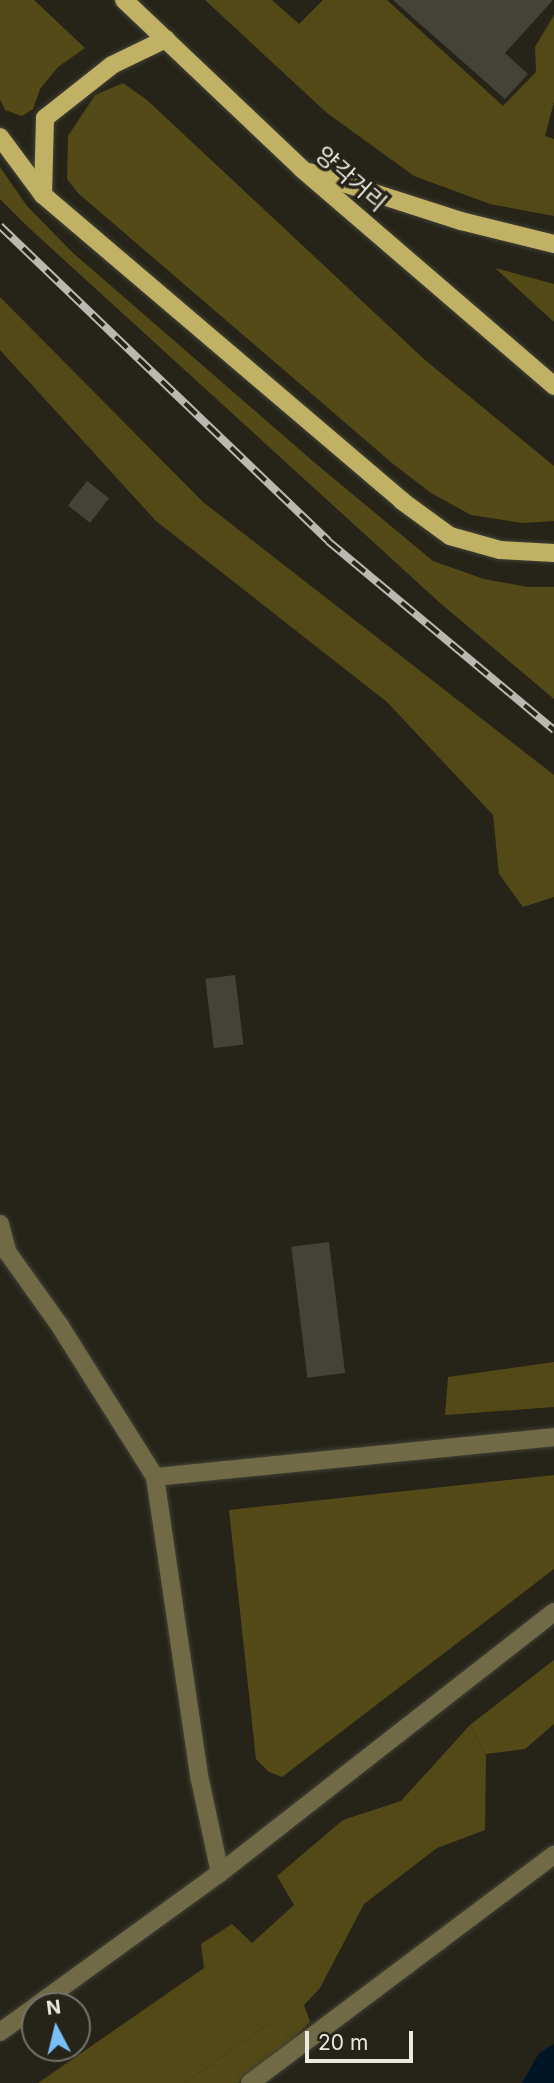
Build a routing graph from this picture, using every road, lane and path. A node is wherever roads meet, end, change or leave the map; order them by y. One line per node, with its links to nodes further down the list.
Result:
1 (124, 0): 2 (main road, 양각거리)
2 (166, 39): 4 (main road, 양각거리); 5 (main road)
3 (0, 137): 5 (main road)
4 (302, 169): 6 (main road); 7 (main road, 양각거리)
5 (43, 195): 8 (main road)
6 (554, 244)
7 (554, 386)
8 (554, 553)
9 (0, 1224): 11 (street)
10 (554, 1437): 11 (street)
11 (155, 1476): 14 (street)
12 (554, 1612): 14 (street)
13 (554, 1855): 18 (street)
14 (220, 1873): 15 (street)
15 (55, 1992)
16 (21, 2017): 17 (street)
17 (0, 2032)
18 (250, 2083)

